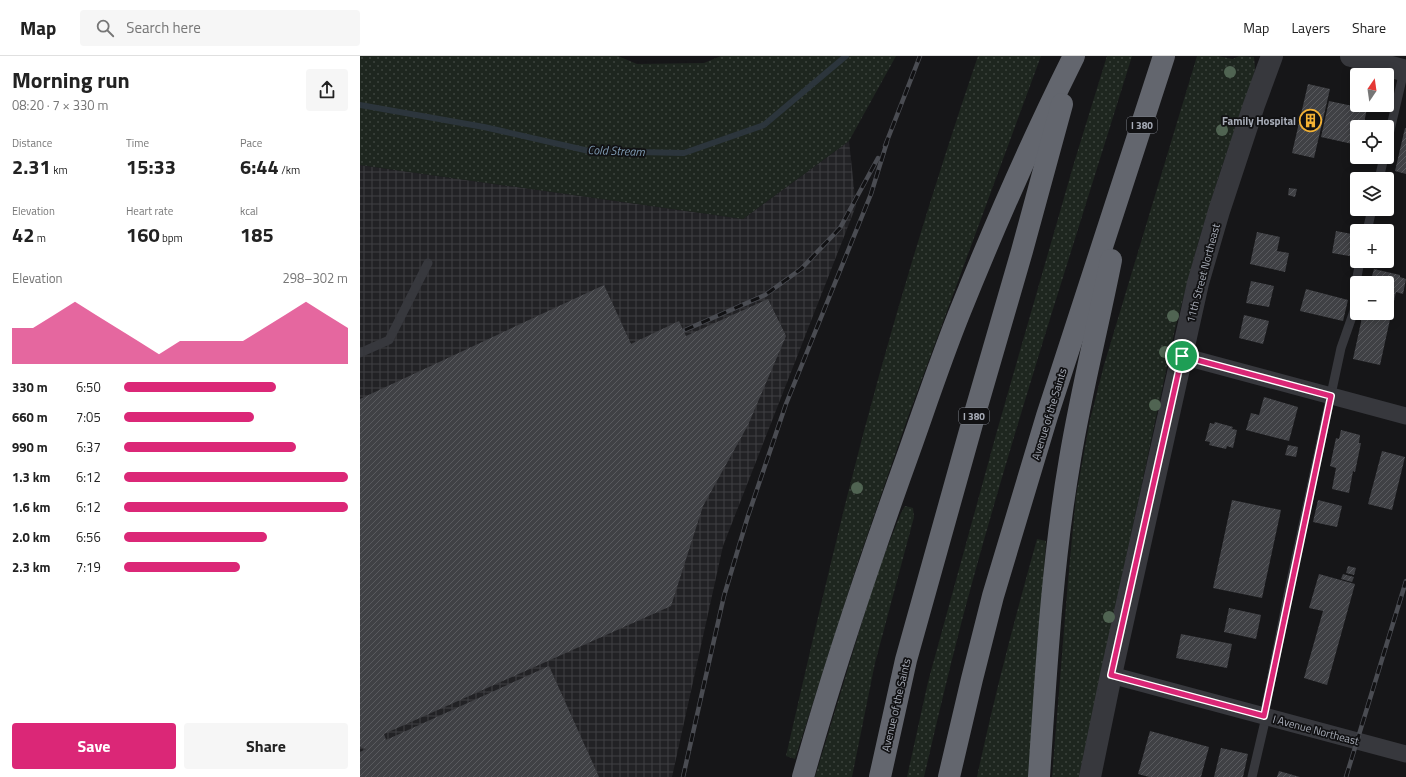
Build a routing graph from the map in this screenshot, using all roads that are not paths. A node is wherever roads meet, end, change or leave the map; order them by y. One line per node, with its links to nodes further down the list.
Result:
1 (1074, 56): 17 (highway); 18 (highway, Avenue of the Saints / I 380)
2 (1272, 56): 11 (street, 11th Street Northeast)
3 (1351, 56): 5 (street)
4 (1161, 64): 7 (highway, Avenue of the Saints / I 380)
5 (1405, 71): 6 (lane)
6 (1393, 120)
7 (1126, 176): 19 (highway, Avenue of the Saints / I 380); 20 (highway)
8 (428, 262): 10 (lane)
9 (1359, 268): 12 (lane)
10 (360, 353)
11 (1182, 356): 12 (street); 14 (street, 11th Street Northeast)
12 (1331, 396): 13 (street); 15 (lane)
13 (1406, 416)
14 (1111, 675): 15 (street, I Avenue Northeast); 21 (street, 11th Street Northeast)
15 (1265, 717): 16 (street, I Avenue Northeast); 22 (lane)
16 (1406, 754)
17 (803, 777)
18 (880, 777)
19 (950, 777)
20 (1039, 777)
21 (1090, 777)
22 (1252, 777)

